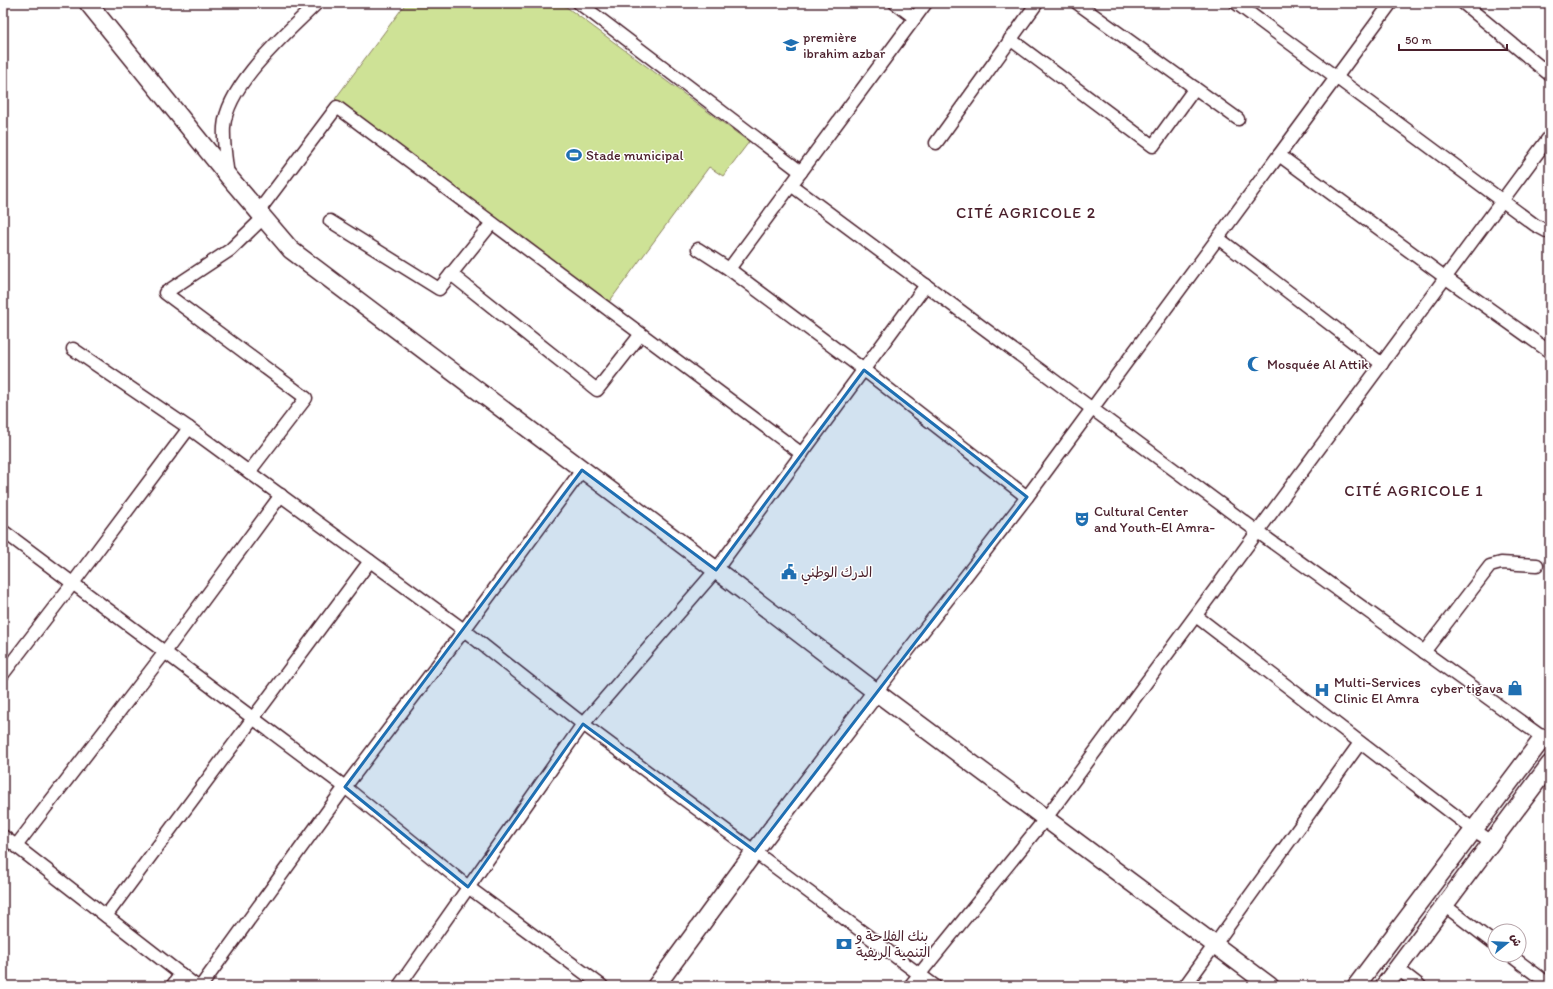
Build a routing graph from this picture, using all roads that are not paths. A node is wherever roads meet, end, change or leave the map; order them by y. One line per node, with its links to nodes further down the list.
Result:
1 (88, 3): 21 (main road)
2 (318, 3): 21 (street)
3 (579, 3): 20 (street)
4 (896, 3): 11 (street)
5 (926, 3): 11 (street)
6 (1037, 3): 12 (street)
7 (1077, 3): 15 (street)
8 (1236, 3): 14 (street)
9 (1391, 3): 14 (street)
10 (1463, 3): 13 (street)
11 (915, 18): 20 (street)
12 (1010, 40): 15 (street); 18 (street)
13 (1550, 75)
14 (1336, 77): 19 (street); 23 (street)
15 (1195, 88): 16 (street)
16 (1238, 120)
17 (1550, 136): 23 (street)
18 (936, 143)
19 (1279, 155): 28 (street); 32 (street)
20 (801, 172): 22 (street)
21 (228, 176): 24 (main road)
22 (791, 185): 30 (street); 33 (street)
23 (1502, 201): 27 (street); 32 (street)
24 (261, 215): 26 (street); 42 (main road); 43 (street)
25 (330, 221): 31 (street)
26 (492, 223): 31 (street); 34 (street)
27 (1550, 232)
28 (1218, 238): 37 (street); 39 (street)
29 (698, 249): 30 (street)
30 (729, 269): 38 (street)
31 (451, 274): 34 (street)
32 (1446, 278): 36 (street); 37 (street)
33 (926, 285): 38 (street); 39 (street)
34 (641, 334): 41 (street)
35 (73, 349): 40 (street)
36 (1550, 352)
37 (1382, 364): 47 (street)
38 (864, 370): 41 (street); 45 (street)
39 (1092, 408): 45 (street); 47 (street)
40 (189, 428): 43 (street); 51 (street)
41 (802, 454): 50 (street)
42 (582, 470): 50 (main road); 53 (street)
43 (249, 472): 44 (street)
44 (281, 495): 48 (street); 54 (street)
45 (1027, 497): 57 (street)
46 (3, 531): 51 (street)
47 (1258, 532): 52 (street); 55 (street)
48 (370, 561): 53 (street); 58 (street)
49 (1537, 565): 55 (street)
50 (716, 570): 57 (main road); 59 (street)
51 (73, 584): 54 (street); 56 (street)
52 (1196, 616): 61 (street); 64 (street)
53 (464, 630): 59 (street); 63 (street)
54 (165, 652): 58 (street); 68 (street)
55 (1424, 652): 60 (street)
56 (3, 674)
57 (876, 692): 64 (main road); 69 (main road)
58 (252, 718): 63 (street); 72 (street)
59 (583, 724): 69 (street); 70 (street)
60 (1546, 740): 65 (main road)
61 (1360, 743): 65 (street); 74 (street)
62 (1550, 764): 67 (main road)
63 (345, 787): 70 (street); 82 (street)
64 (1046, 818): 74 (main road); 78 (street)
65 (1474, 830): 67 (street); 90 (main road)
66 (3, 836): 68 (street)
67 (1492, 842): 71 (main road)
68 (16, 846): 72 (street)
69 (755, 851): 78 (street); 85 (main road)
70 (468, 887): 83 (street); 84 (street)
71 (1444, 905): 73 (street); 76 (main road)
72 (106, 916): 77 (street)
73 (1487, 938)
74 (1214, 945): 88 (street); 89 (main road)
75 (1521, 963): 79 (street)
76 (1398, 969): 91 (main road); 92 (street)
77 (181, 974): 80 (street); 81 (street)
78 (919, 974): 86 (street); 87 (street)
79 (1550, 985)
80 (172, 986)
81 (196, 986)
82 (200, 986)
83 (400, 986)
84 (602, 986)
85 (656, 986)
86 (910, 986)
87 (935, 986)
88 (1185, 986)
89 (1270, 986)
90 (1356, 986)
91 (1384, 986)
92 (1420, 986)

